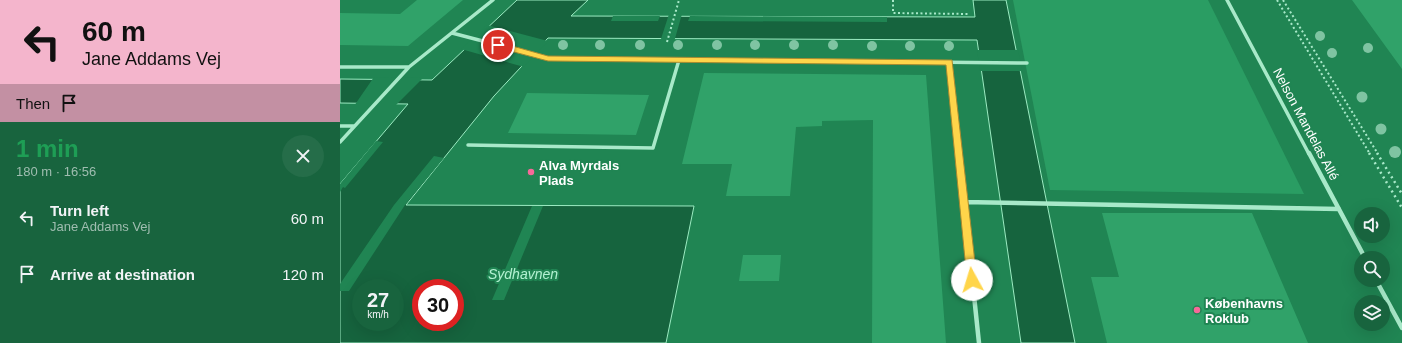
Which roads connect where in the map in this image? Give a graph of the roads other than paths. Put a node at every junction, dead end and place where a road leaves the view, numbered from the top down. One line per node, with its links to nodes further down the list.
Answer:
1 (493, 0): 3 (street)
2 (1227, 0): 14 (street, Nelson Mandelas Allé)
3 (452, 33): 4 (street); 8 (street)
4 (679, 60): 5 (street); 12 (street)
5 (950, 62): 6 (street); 13 (street)
6 (1026, 63)
7 (340, 67): 8 (street)
8 (410, 67): 10 (street)
9 (340, 126): 10 (street)
10 (354, 126): 11 (street)
11 (340, 142)
12 (468, 145)
13 (964, 202): 14 (street); 18 (street)
14 (1339, 209): 15 (street, Nelson Mandelas Allé)
15 (1361, 251)
16 (1380, 287): 17 (street)
17 (1402, 328)
18 (978, 343)

